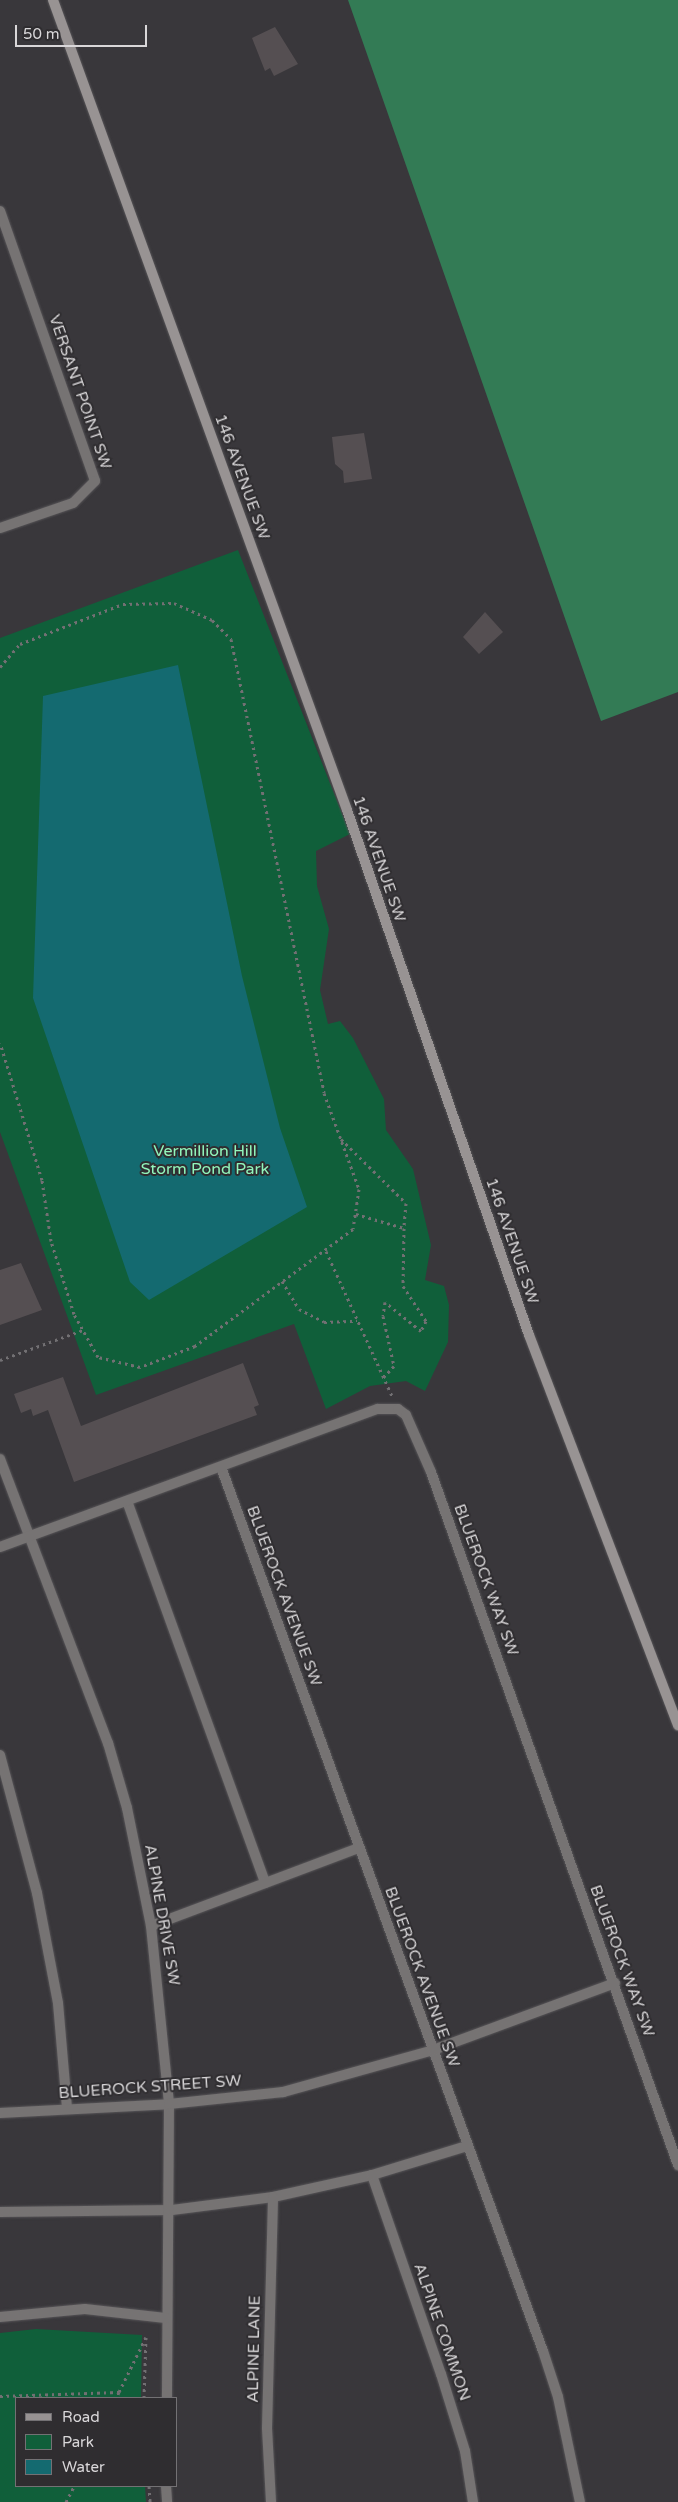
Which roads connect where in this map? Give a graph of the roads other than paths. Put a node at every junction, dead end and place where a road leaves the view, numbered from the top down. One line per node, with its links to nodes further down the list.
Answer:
1 (53, 0): 9 (street, 146 AVENUE SW)
2 (0, 211): 3 (street, VERSANT POINT SW)
3 (0, 528)
4 (0, 1459): 7 (street, ALPINE DRIVE SW)
5 (221, 1467): 6 (street); 11 (street, BLUEROCK AVENUE SW); 14 (street, BLUEROCK WAY SW)
6 (127, 1501): 7 (street); 12 (street)
7 (28, 1537): 8 (street); 13 (street, ALPINE DRIVE SW)
8 (0, 1547)
9 (678, 1726)
10 (0, 1755): 17 (street)
11 (359, 1848): 12 (street); 15 (street, BLUEROCK AVENUE SW)
12 (265, 1883): 13 (street)
13 (151, 1926): 16 (street, ALPINE DRIVE SW)
14 (615, 1983): 15 (street, BLUEROCK STREET SW); 20 (street, BLUEROCK WAY SW)
15 (432, 2050): 16 (street, BLUEROCK STREET SW); 19 (street, BLUEROCK AVENUE SW)
16 (170, 2104): 17 (street, BLUEROCK STREET SW); 23 (street, ALPINE DRIVE SW)
17 (67, 2108): 18 (street, BLUEROCK STREET SW)
18 (0, 2113)
19 (467, 2146): 21 (street); 32 (street, BLUEROCK AVENUE SW)
20 (678, 2165)
21 (372, 2175): 22 (street); 31 (street, ALPINE COMMON)
22 (273, 2197): 23 (street); 30 (street, ALPINE LANE)
23 (172, 2210): 24 (street); 26 (street, ALPINE DRIVE SW)
24 (0, 2212)
25 (0, 2317): 26 (street)
26 (165, 2318): 27 (street, ALPINE DRIVE SW)
27 (167, 2397)
28 (166, 2487): 29 (street)
29 (167, 2502)
30 (271, 2502)
31 (473, 2502)
32 (580, 2502)

